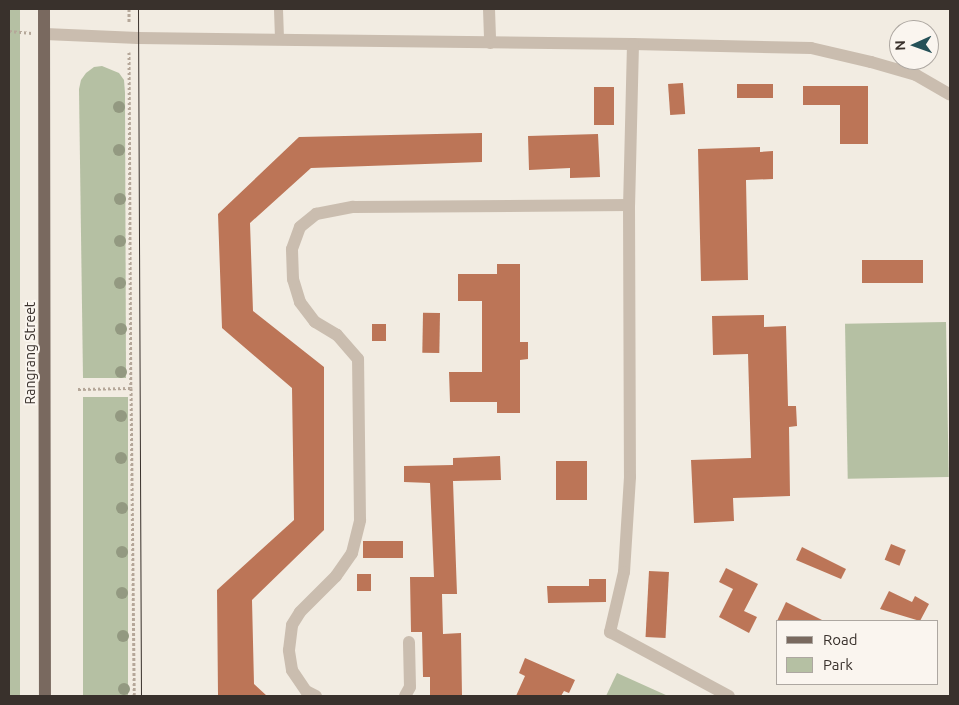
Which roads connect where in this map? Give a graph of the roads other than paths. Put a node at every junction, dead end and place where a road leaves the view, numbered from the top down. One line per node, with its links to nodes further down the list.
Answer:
1 (44, 9): 4 (main road, Rangrang Street)
2 (278, 9): 5 (lane)
3 (489, 9): 6 (street)
4 (45, 34): 5 (street); 11 (main road, Rangrang Street)
5 (279, 40): 6 (street)
6 (490, 43): 7 (street)
7 (633, 44): 8 (street); 9 (street)
8 (950, 95)
9 (628, 205): 12 (street); 14 (street)
10 (409, 642): 13 (street)
11 (45, 696)
12 (316, 696)
13 (405, 696)
14 (729, 696)

